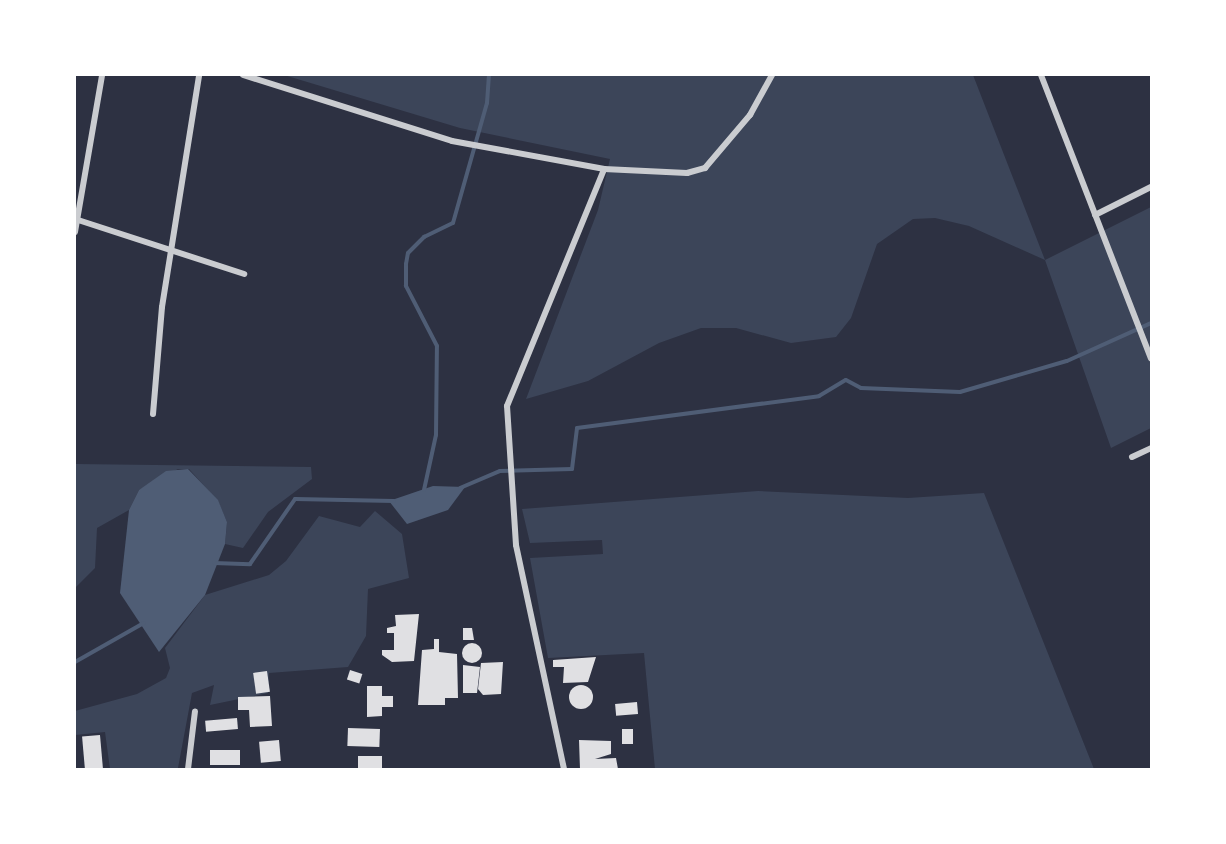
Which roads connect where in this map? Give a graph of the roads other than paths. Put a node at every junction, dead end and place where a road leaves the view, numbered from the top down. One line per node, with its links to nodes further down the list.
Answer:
1 (102, 75): 9 (street)
2 (199, 75): 11 (street)
3 (243, 75): 6 (street)
4 (772, 75): 6 (street)
5 (1041, 75): 8 (street)
6 (604, 169): 19 (street)
7 (1151, 187): 8 (street)
8 (1095, 214): 13 (street)
9 (76, 220): 10 (street); 11 (street)
10 (75, 232)
11 (170, 251): 12 (street); 14 (street)
12 (244, 274)
13 (1151, 358)
14 (153, 414)
15 (1151, 448): 16 (street)
16 (1132, 457)
17 (195, 711): 18 (street)
18 (188, 769)
19 (564, 769)

